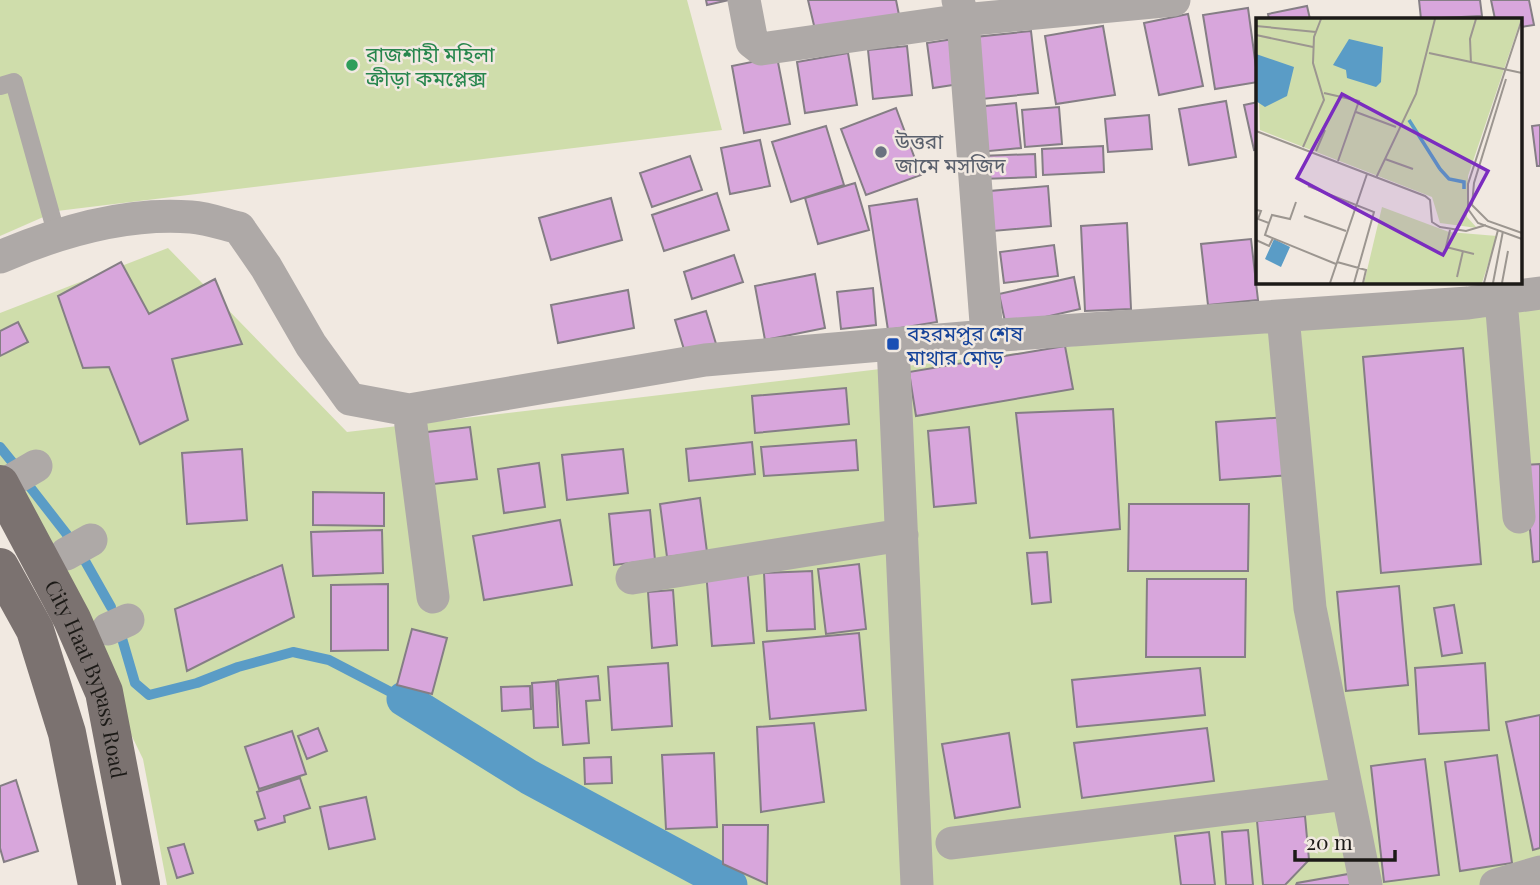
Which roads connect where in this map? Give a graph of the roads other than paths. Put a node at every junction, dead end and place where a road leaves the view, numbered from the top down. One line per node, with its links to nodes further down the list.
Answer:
1 (744, 0): 3 (street)
2 (1174, 0): 3 (street)
3 (960, 10): 10 (street)
4 (0, 86): 5 (lane)
5 (57, 236): 6 (street); 12 (street)
6 (0, 257)
7 (1540, 293): 8 (street)
8 (1501, 299): 9 (street); 14 (street)
9 (1283, 316): 10 (street); 19 (street)
10 (987, 336): 11 (street)
11 (893, 344): 12 (street); 15 (street)
12 (409, 410): 18 (street)
13 (16, 477): 23 (main road, City Haat Bypass Road)
14 (1519, 517)
15 (902, 535): 17 (street); 24 (street)
16 (0, 567): 22 (main road, City Haat Bypass Road)
17 (632, 579)
18 (433, 597)
19 (1347, 794): 20 (street); 25 (street)
20 (952, 843)
21 (1540, 872): 26 (street)
22 (97, 885)
23 (141, 885)
24 (917, 885)
25 (1366, 885)
26 (1496, 885)

